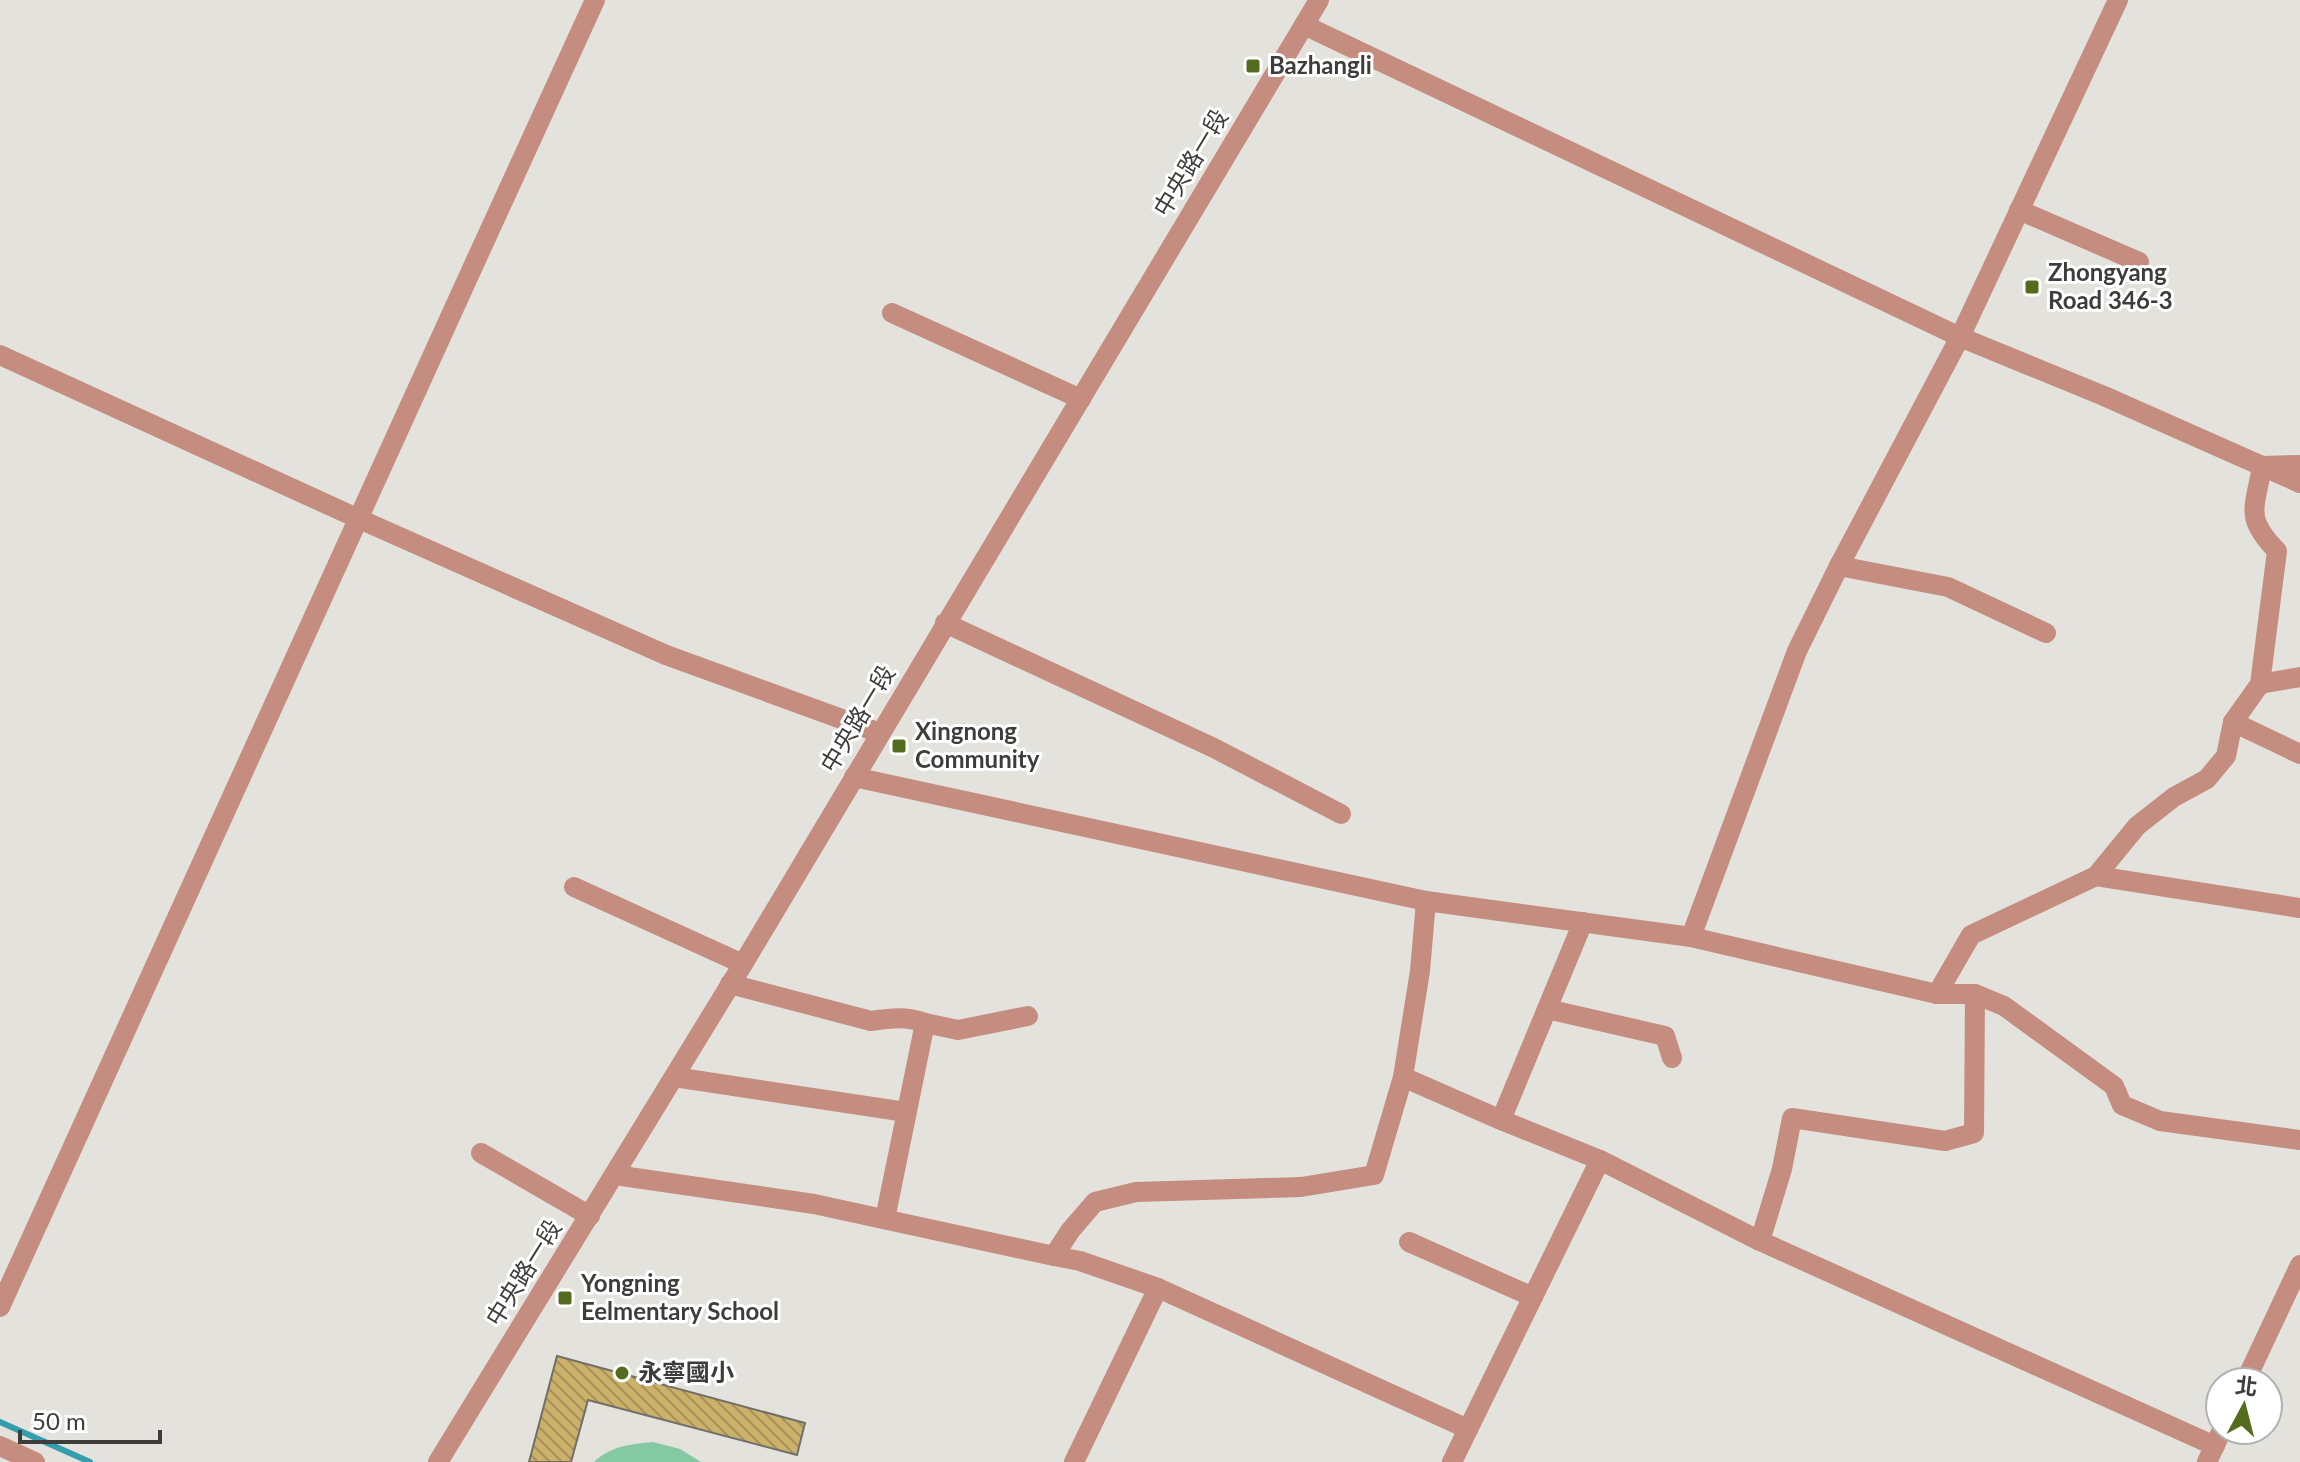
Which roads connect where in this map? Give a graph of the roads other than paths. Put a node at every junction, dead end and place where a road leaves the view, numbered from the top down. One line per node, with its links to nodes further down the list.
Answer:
1 (595, 0): 14 (street)
2 (1319, 0): 4 (street, 中央路一段)
3 (2118, 0): 5 (street)
4 (1304, 25): 8 (street); 10 (street, 中央路一段)
5 (2019, 210): 6 (street); 8 (street)
6 (2139, 262)
7 (892, 313): 10 (street)
8 (1960, 337): 12 (street); 15 (street)
9 (0, 355): 14 (street)
10 (1081, 399): 16 (street, 中央路一段)
11 (2300, 465): 12 (street)
12 (2262, 466): 13 (street); 19 (street)
13 (2300, 483)
14 (357, 518): 21 (street); 55 (street)
15 (1839, 566): 17 (street); 30 (street)
16 (945, 623): 21 (street, 中央路一段); 24 (street)
17 (2046, 633)
18 (2300, 677): 19 (street)
19 (2260, 684): 20 (street)
20 (2233, 722): 22 (street); 25 (street)
21 (880, 733): 23 (street, 中央路一段)
22 (2300, 754)
23 (854, 777): 27 (street); 31 (street, 中央路一段)
24 (1341, 814)
25 (2096, 876): 28 (street); 33 (street)
26 (574, 887): 31 (street)
27 (1426, 901): 29 (street); 40 (street)
28 (2300, 908)
29 (1583, 922): 30 (street); 35 (street)
30 (1691, 937): 33 (street)
31 (743, 964): 32 (street, 中央路一段)
32 (730, 984): 37 (street); 39 (street, 中央路一段)
33 (1937, 994): 34 (street)
34 (1975, 994): 43 (street); 49 (street)
35 (1547, 1009): 38 (street); 42 (street)
36 (1028, 1016): 37 (street)
37 (925, 1023): 41 (street)
38 (1672, 1058)
39 (674, 1077): 41 (street); 46 (street, 中央路一段)
40 (1403, 1077): 42 (street); 51 (street)
41 (906, 1112): 48 (street)
42 (1501, 1120): 45 (street)
43 (2300, 1140)
44 (481, 1153): 47 (street)
45 (1600, 1160): 49 (street); 54 (street)
46 (615, 1175): 47 (street, 中央路一段); 48 (street)
47 (590, 1216): 61 (street, 中央路一段)
48 (885, 1219): 51 (street)
49 (1760, 1241): 58 (street)
50 (1409, 1242): 54 (street)
51 (1054, 1256): 53 (street)
52 (2300, 1265): 56 (street)
53 (1158, 1288): 57 (street); 62 (street)
54 (1533, 1297): 57 (street)
55 (0, 1307)
56 (2253, 1366)
57 (1468, 1429): 63 (street)
58 (2204, 1441)
59 (0, 1446): 60 (street)
60 (35, 1462)
61 (438, 1462)
62 (1074, 1462)
63 (1452, 1462)

